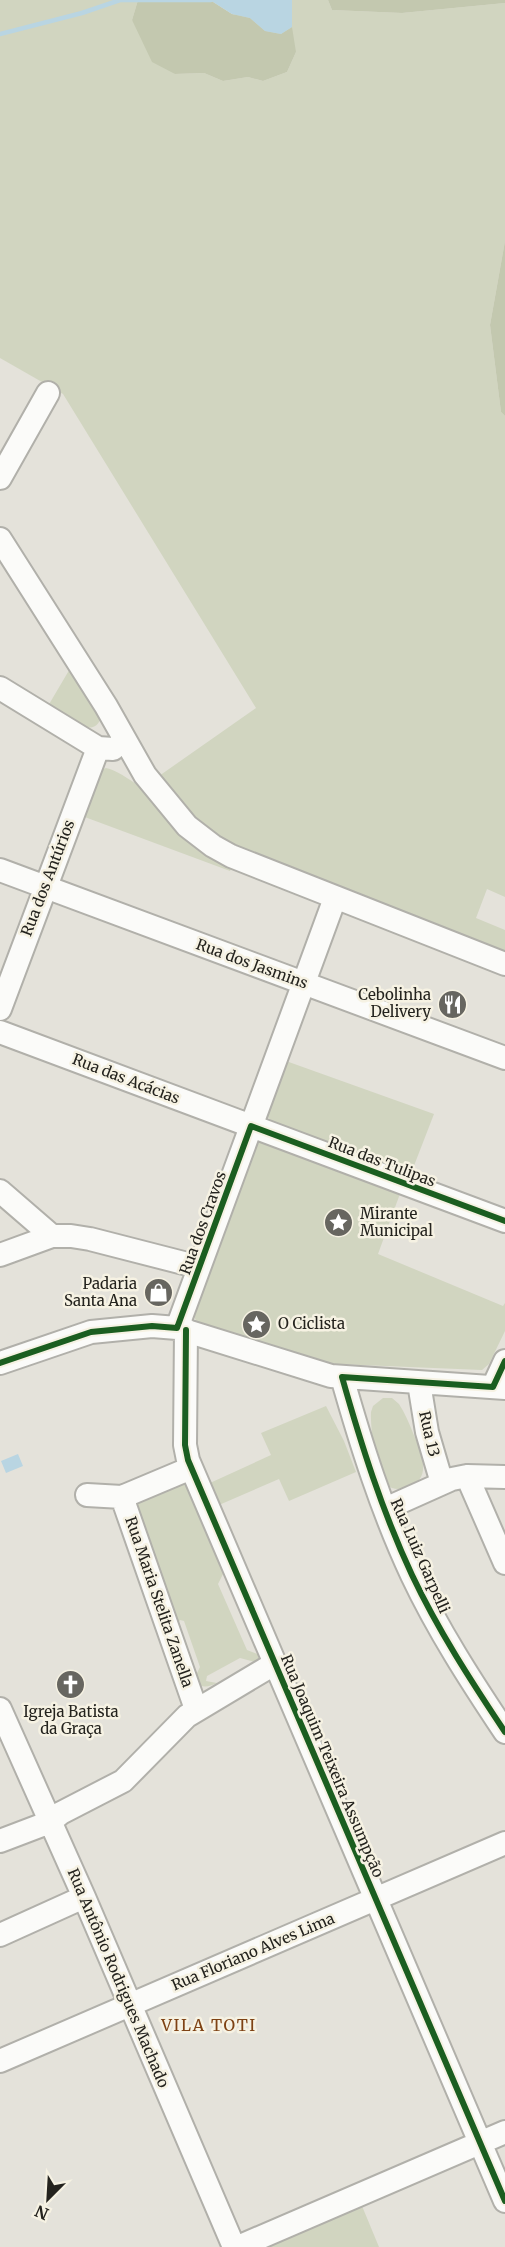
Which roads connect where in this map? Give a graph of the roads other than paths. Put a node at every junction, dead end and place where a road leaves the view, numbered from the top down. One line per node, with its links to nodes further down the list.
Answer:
1 (48, 393): 2 (street)
2 (0, 478)
3 (0, 539): 6 (street)
4 (0, 688): 5 (street)
5 (98, 748): 6 (street); 8 (street, Rua dos Antúrios)
6 (131, 750): 9 (street)
7 (0, 870): 8 (street, Rua dos Jasmins)
8 (45, 886): 11 (street, Rua dos Jasmins); 12 (street, Rua dos Antúrios)
9 (335, 898): 10 (street); 11 (street, Rua dos Cravos)
10 (505, 964)
11 (304, 984): 14 (street, Rua dos Jasmins); 15 (street, Rua dos Cravos)
12 (0, 1009)
13 (0, 1032): 15 (street, Rua das Acácias)
14 (505, 1058)
15 (251, 1126): 17 (street, Rua das Tulipas); 20 (street, Rua dos Cravos)
16 (0, 1191): 18 (street)
17 (505, 1221)
18 (52, 1236): 19 (street); 20 (street)
19 (0, 1255)
20 (199, 1267): 21 (street, Rua dos Cravos)
21 (182, 1329): 23 (street); 24 (street); 27 (street, Rua Joaquim Teixeira Assumpção)
22 (505, 1361): 26 (street)
23 (0, 1363)
24 (342, 1377): 25 (street); 33 (street, Rua Luiz Garpelli)
25 (419, 1383): 26 (street); 30 (street, Rua 13)
26 (499, 1387)
27 (191, 1468): 32 (street, Rua Maria Stelita Zanella); 35 (street, Rua Joaquim Teixeira Assumpção)
28 (467, 1476): 29 (street); 30 (street); 34 (street)
29 (505, 1477)
30 (442, 1483): 33 (street)
31 (87, 1495): 32 (street)
32 (122, 1497): 37 (street, Rua Maria Stelita Zanella)
33 (385, 1509): 38 (street, Rua Luiz Garpelli)
34 (505, 1563)
35 (274, 1664): 37 (street); 43 (street, Rua Joaquim Teixeira Assumpção)
36 (0, 1709): 39 (street, Rua Antônio Rodrigues Machado)
37 (196, 1709): 39 (street)
38 (505, 1732)
39 (50, 1822): 40 (street); 42 (street, Rua Antônio Rodrigues Machado)
40 (0, 1841)
41 (505, 1843): 43 (street, Rua Floriano Alves Lima)
42 (84, 1898): 44 (street); 45 (street, Rua Antônio Rodrigues Machado)
43 (376, 1899): 45 (street, Rua Floriano Alves Lima); 48 (street, Rua Joaquim Teixeira Assumpção)
44 (0, 1935)
45 (130, 2005): 46 (street, Rua Floriano Alves Lima); 50 (street, Rua Antônio Rodrigues Machado)
46 (0, 2061)
47 (505, 2132): 48 (street)
48 (481, 2142): 49 (street, Rua Joaquim Teixeira Assumpção); 50 (street)
49 (505, 2202)
50 (236, 2247)

